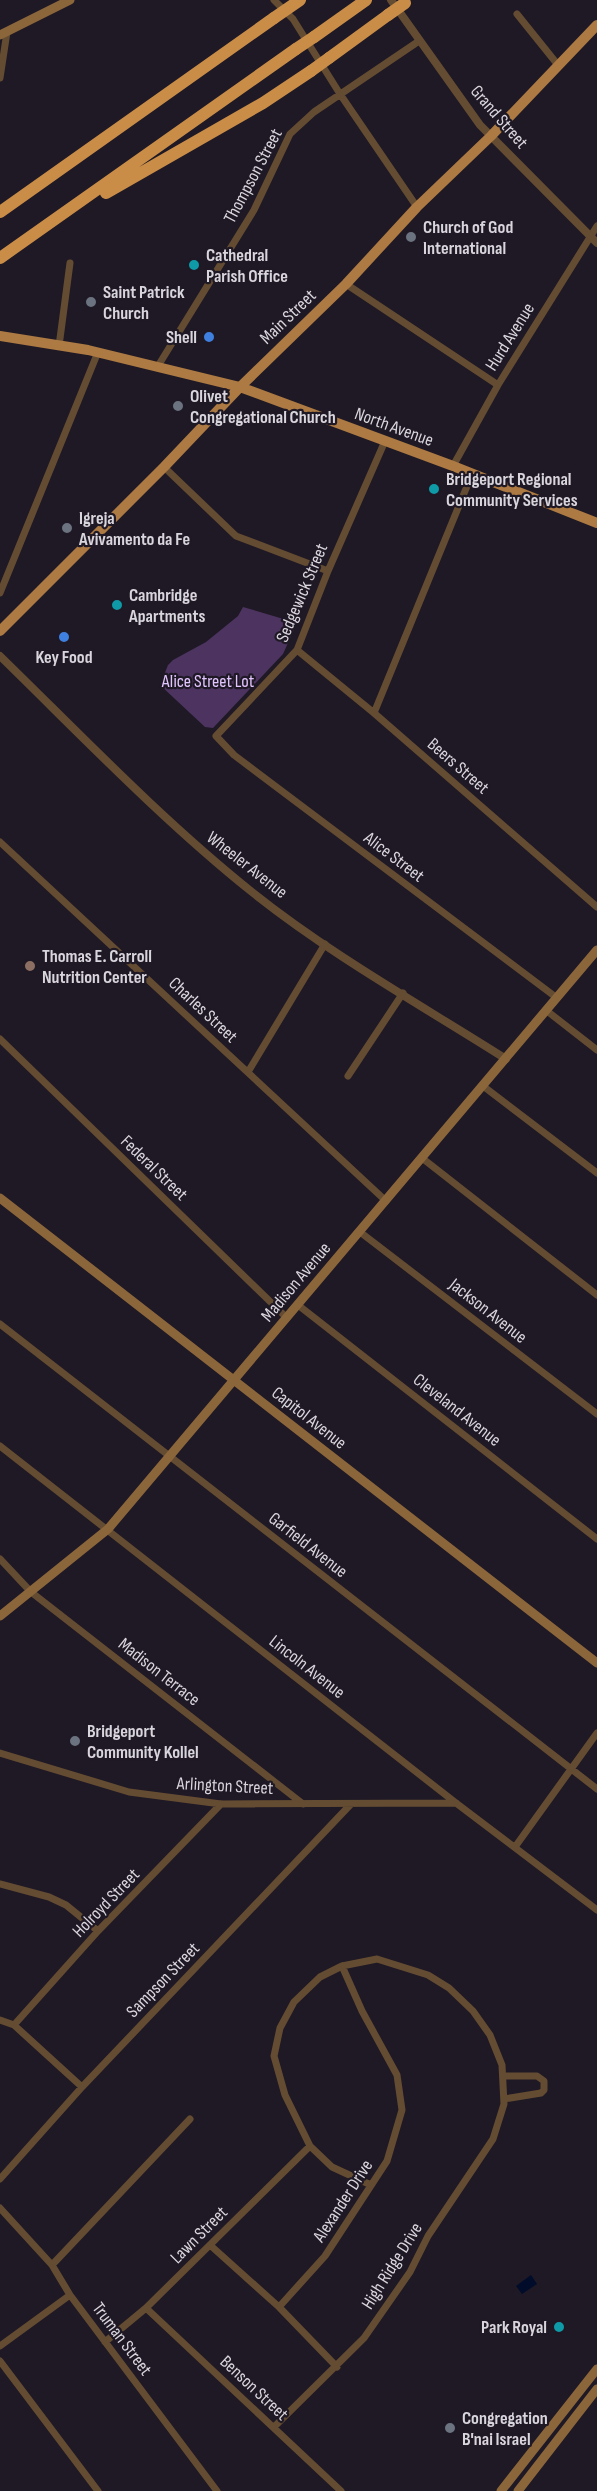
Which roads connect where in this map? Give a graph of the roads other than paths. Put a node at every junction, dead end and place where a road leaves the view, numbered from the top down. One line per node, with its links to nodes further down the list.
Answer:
1 (70, 0): 9 (main road)
2 (273, 0): 13 (street)
3 (300, 0): 16 (highway, bridge)
4 (366, 0): 17 (highway, bridge)
5 (391, 0): 10 (street, Grand Street)
6 (408, 1): 17 (highway, bridge)
7 (517, 14): 11 (street)
8 (597, 24): 11 (main road, Main Street)
9 (4, 34): 12 (street)
10 (419, 41): 13 (street, Thompson Street); 14 (street, Grand Street)
11 (558, 64): 14 (main road, Main Street)
12 (0, 78)
13 (340, 94): 15 (street); 26 (street, Thompson Street)
14 (491, 136): 15 (main road, Main Street); 19 (street, Grand Street)
15 (417, 207): 22 (main road, Main Street)
16 (0, 212)
17 (52, 222): 20 (highway)
18 (597, 226): 19 (street, Hurd Avenue)
19 (593, 240): 27 (street, Hurd Avenue)
20 (0, 258)
21 (70, 263): 24 (street)
22 (346, 284): 27 (street); 28 (main road, Main Street)
23 (0, 336): 24 (main road, North Avenue)
24 (58, 346): 25 (main road, North Avenue)
25 (98, 352): 26 (main road, North Avenue); 35 (street)
26 (158, 366): 28 (main road, North Avenue)
27 (498, 385): 30 (street, Hurd Avenue)
28 (240, 387): 29 (main road, North Avenue); 31 (main road, Main Street)
29 (385, 441): 30 (main road, North Avenue); 34 (street, Sedgewick Street)
30 (453, 466): 32 (main road, North Avenue)
31 (164, 467): 34 (street); 36 (main road, Main Street)
32 (472, 474): 33 (main road, North Avenue); 39 (street)
33 (597, 523)
34 (328, 571): 37 (street, Sedgewick Street)
35 (0, 593)
36 (0, 631)
37 (297, 650): 39 (street, Beers Street); 40 (street, Sedgewick Street)
38 (0, 656): 43 (street, Wheeler Avenue)
39 (374, 713): 42 (street, Beers Street)
40 (216, 736): 46 (street, Alice Street)
41 (0, 842): 51 (street, Charles Street)
42 (597, 907)
43 (325, 944): 45 (street, Wheeler Avenue); 51 (street)
44 (597, 950): 46 (main road, Madison Avenue)
45 (403, 993): 50 (street, Wheeler Avenue); 52 (street)
46 (558, 998): 47 (main road, Madison Avenue)
47 (547, 1011): 49 (street); 50 (main road, Madison Avenue)
48 (0, 1039): 61 (street, Federal Street)
49 (597, 1050)
50 (507, 1059): 53 (main road, Madison Avenue)
51 (248, 1072): 57 (street, Charles Street)
52 (348, 1076)
53 (483, 1086): 54 (main road, Madison Avenue); 55 (street)
54 (422, 1158): 57 (main road, Madison Avenue); 59 (street)
55 (597, 1173)
56 (0, 1198): 63 (main road, Capitol Avenue)
57 (386, 1201): 58 (main road, Madison Avenue)
58 (360, 1232): 60 (main road, Madison Avenue); 64 (street, Jackson Avenue)
59 (596, 1293)
60 (298, 1305): 61 (main road, Madison Avenue); 68 (street, Cleveland Avenue)
61 (287, 1318): 63 (main road, Madison Avenue)
62 (0, 1324): 66 (street, Garfield Avenue)
63 (234, 1381): 66 (main road, Madison Avenue); 72 (main road, Capitol Avenue)
64 (597, 1414)
65 (0, 1446): 67 (street, Lincoln Avenue)
66 (170, 1456): 67 (main road, Madison Avenue); 75 (street, Garfield Avenue)
67 (108, 1529): 70 (main road, Madison Avenue); 77 (street, Lincoln Avenue)
68 (597, 1539)
69 (0, 1559): 70 (street, Madison Terrace)
70 (31, 1592): 71 (main road, Madison Avenue); 79 (street, Madison Terrace)
71 (0, 1616)
72 (597, 1664)
73 (597, 1733): 75 (street)
74 (0, 1753): 78 (street, Arlington Street)
75 (571, 1769): 76 (street, Garfield Avenue); 81 (street)
76 (597, 1789)
77 (456, 1803): 80 (street, Arlington Street); 81 (street, Lincoln Avenue)
78 (221, 1804): 79 (street, Arlington Street); 84 (street, Holroyd Street)
79 (303, 1804): 80 (street, Arlington Street)
80 (351, 1804): 89 (street, Sampson Street)
81 (515, 1846): 83 (street, Lincoln Avenue)
82 (0, 1884): 84 (street)
83 (597, 1910)
84 (98, 1932): 87 (street, Holroyd Street)
85 (342, 1966): 88 (street, High Ridge Drive); 92 (street, High Ridge Drive); 94 (street, Alexander Drive)
86 (0, 2020): 87 (street)
87 (14, 2025): 89 (street)
88 (504, 2076): 90 (street, High Ridge Drive); 90 (street)
89 (82, 2087): 93 (street, Sampson Street)
90 (504, 2099): 104 (street, High Ridge Drive)
91 (190, 2119): 97 (street)
92 (310, 2146): 94 (street, High Ridge Drive); 96 (street, Lawn Street)
93 (0, 2178)
94 (371, 2185): 99 (street, Alexander Drive)
95 (0, 2208): 97 (street, Truman Street)
96 (210, 2245): 99 (street); 100 (street, Lawn Street)
97 (51, 2265): 98 (street, Truman Street)
98 (70, 2295): 101 (street, Truman Street); 102 (street)
99 (279, 2307): 104 (street)
100 (146, 2308): 101 (street, Lawn Street); 110 (street, Benson Street)
101 (105, 2342): 114 (street, Truman Street)
102 (0, 2346)
103 (0, 2361): 113 (street)
104 (336, 2367): 110 (street, High Ridge Drive)
105 (597, 2369): 106 (main road)
106 (588, 2381): 107 (main road); 108 (main road)
107 (597, 2389): 109 (main road)
108 (566, 2408): 109 (main road); 111 (main road)
109 (576, 2416): 112 (main road)
110 (274, 2427): 115 (street, Benson Street)
111 (510, 2480): 112 (street); 116 (main road)
112 (520, 2490)
113 (98, 2491)
114 (218, 2491)
115 (341, 2491)
116 (501, 2491)

